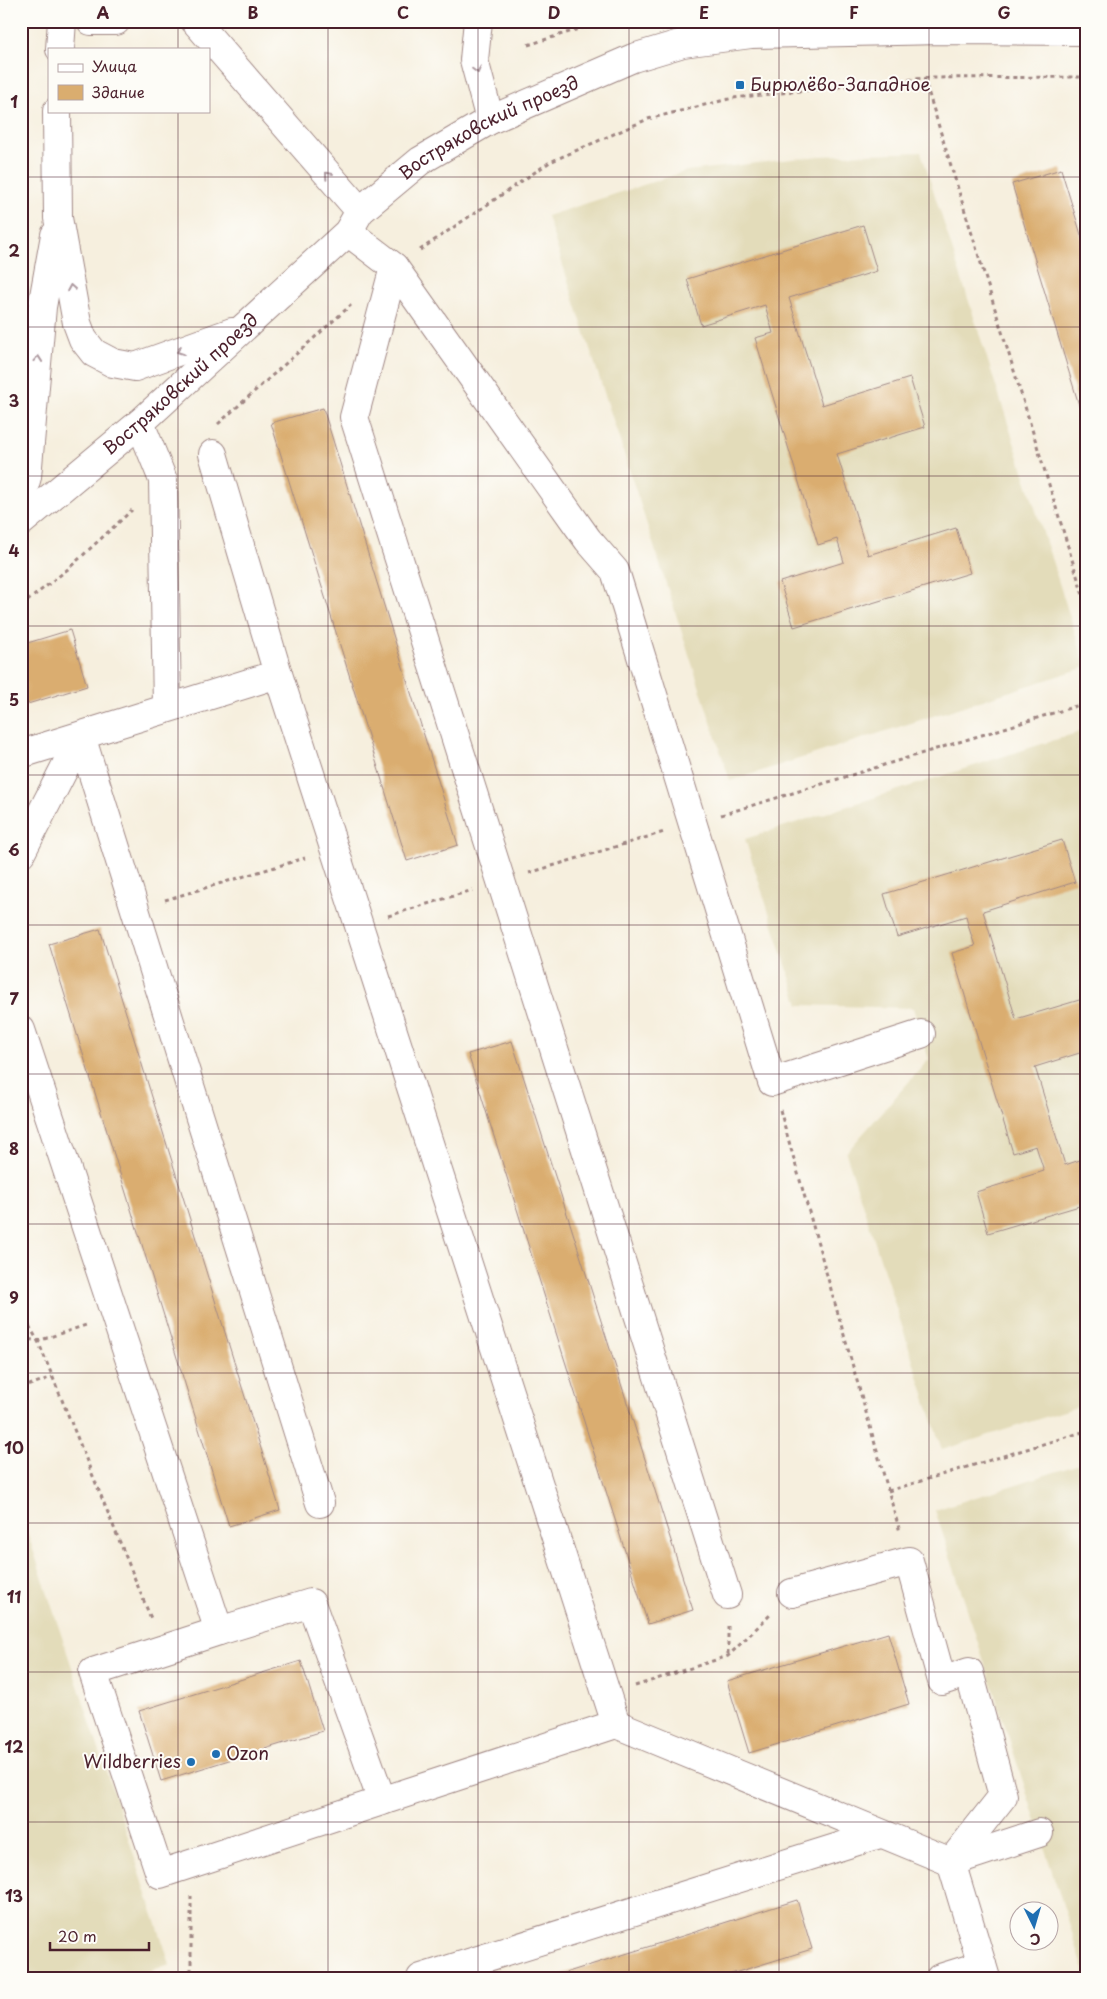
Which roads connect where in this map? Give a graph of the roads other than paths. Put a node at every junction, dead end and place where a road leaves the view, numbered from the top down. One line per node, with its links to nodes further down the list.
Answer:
1 (62, 21): 8 (street)
2 (91, 21): 3 (street)
3 (116, 21)
4 (196, 21): 12 (street, one-way to 4)
5 (478, 21): 10 (street, one-way to 10)
6 (941, 25): 7 (street, Востряковский проезд); 10 (street, Востряковский проезд)
7 (1086, 31)
8 (60, 48)
9 (57, 112): 11 (street)
10 (490, 120): 12 (street, Востряковский проезд)
11 (58, 218): 14 (street, one-way to 11); 17 (street, one-way to 11)
12 (354, 222): 13 (street); 14 (street, Востряковский проезд)
13 (394, 267): 26 (street); 29 (street)
14 (243, 328): 15 (street, Востряковский проезд)
15 (140, 423): 18 (street, Востряковский проезд); 21 (street)
16 (213, 454): 20 (street)
17 (23, 482): 18 (street)
18 (51, 499): 19 (street, Востряковский проезд)
19 (21, 522)
20 (278, 674): 21 (street); 31 (street)
21 (167, 708): 22 (street)
22 (81, 736): 23 (street); 24 (street); 27 (street)
23 (21, 754)
24 (21, 853)
25 (21, 1030): 30 (street)
26 (921, 1034)
27 (320, 1503)
28 (792, 1593): 35 (street)
29 (727, 1595)
30 (219, 1631): 32 (street); 32 (street)
31 (616, 1724): 32 (street); 34 (street)
32 (382, 1801)
33 (1039, 1833): 35 (street)
34 (880, 1834): 35 (street); 37 (street)
35 (951, 1862): 36 (street)
36 (984, 1971): 38 (street)
37 (421, 1978)
38 (940, 1978)

